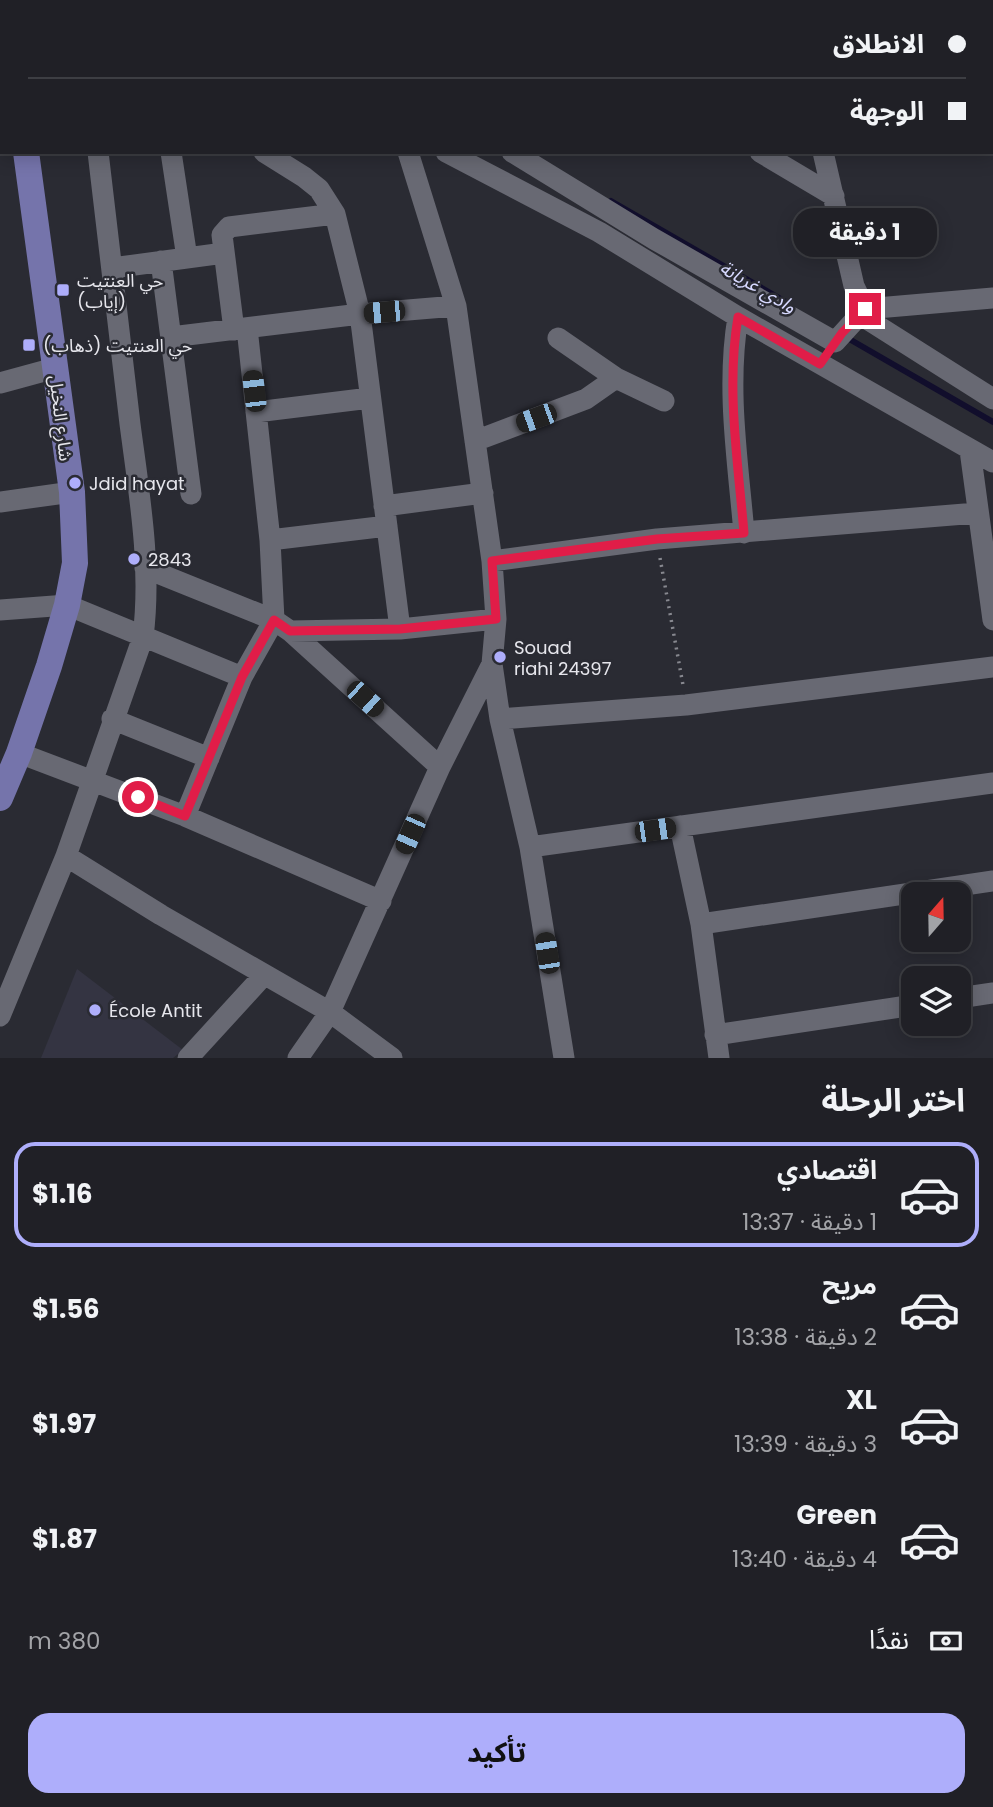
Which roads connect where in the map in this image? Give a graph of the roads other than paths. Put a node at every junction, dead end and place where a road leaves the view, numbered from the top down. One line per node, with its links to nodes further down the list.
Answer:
1 (26, 154): 26 (main road, شارع النخيل)
2 (98, 154): 15 (street)
3 (171, 154): 13 (street)
4 (267, 154): 11 (street)
5 (409, 154): 17 (street)
6 (456, 154): 20 (street)
7 (515, 154): 24 (street)
8 (763, 154): 10 (street)
9 (824, 154): 10 (street)
10 (834, 196): 18 (street)
11 (335, 214): 12 (street); 19 (street)
12 (224, 253): 13 (street); 21 (street)
13 (187, 257): 14 (street)
14 (161, 261): 15 (street); 22 (street)
15 (111, 268): 45 (street)
16 (993, 298): 18 (street)
17 (456, 306): 19 (street); 33 (street)
18 (862, 312): 24 (street); 29 (street)
19 (360, 314): 21 (street); 30 (street)
20 (738, 317): 25 (street); 42 (street)
21 (240, 329): 22 (street); 32 (street)
22 (171, 337): 38 (street)
23 (558, 338): 27 (street)
24 (835, 341): 25 (street)
25 (820, 364): 34 (street)
26 (55, 368): 28 (street); 36 (main road, شارع النخيل)
27 (616, 378): 31 (street); 33 (street)
28 (0, 383)
29 (989, 391)
30 (370, 398): 32 (street); 41 (street)
31 (664, 401)
32 (256, 412): 43 (street)
33 (475, 441): 37 (street)
34 (970, 450): 35 (street); 40 (street)
35 (993, 462)
36 (72, 492): 39 (street); 46 (main road, شارع النخيل)
37 (483, 493): 41 (street); 44 (street)
38 (191, 494)
39 (0, 502)
40 (977, 513): 42 (street); 49 (street)
41 (385, 516): 43 (street); 51 (street)
42 (744, 533): 44 (street)
43 (270, 540): 50 (street)
44 (492, 561): 48 (street)
45 (145, 568): 50 (street); 52 (street)
46 (66, 605): 47 (street); 52 (street); 59 (main road, شارع النخيل)
47 (0, 610)
48 (496, 619): 51 (street); 53 (street)
49 (993, 620)
50 (282, 625): 51 (street); 55 (street); 60 (street)
51 (400, 629)
52 (143, 637): 55 (street); 56 (street)
53 (492, 664): 57 (street); 60 (street)
54 (993, 667): 57 (street)
55 (242, 677): 58 (street)
56 (112, 719): 58 (street); 61 (street)
57 (500, 719): 66 (street)
58 (209, 758): 64 (street)
59 (10, 764): 61 (street); 63 (main road, شارع النخيل)
60 (440, 767): 69 (street)
61 (92, 779): 64 (street); 67 (street)
62 (993, 783): 65 (street)
63 (0, 798)
64 (185, 816): 69 (street)
65 (680, 827): 66 (street); 70 (street)
66 (530, 847): 81 (street)
67 (66, 856): 71 (street); 76 (street)
68 (993, 881): 70 (street)
69 (381, 901): 75 (street)
70 (701, 925): 77 (street)
71 (264, 975): 75 (street); 78 (street)
72 (993, 993): 73 (street)
73 (971, 996)
74 (901, 1007): 77 (street)
75 (330, 1012): 79 (street); 80 (street)
76 (0, 1016)
77 (715, 1035): 82 (street)
78 (188, 1058)
79 (299, 1058)
80 (392, 1058)
81 (564, 1058)
82 (719, 1058)

